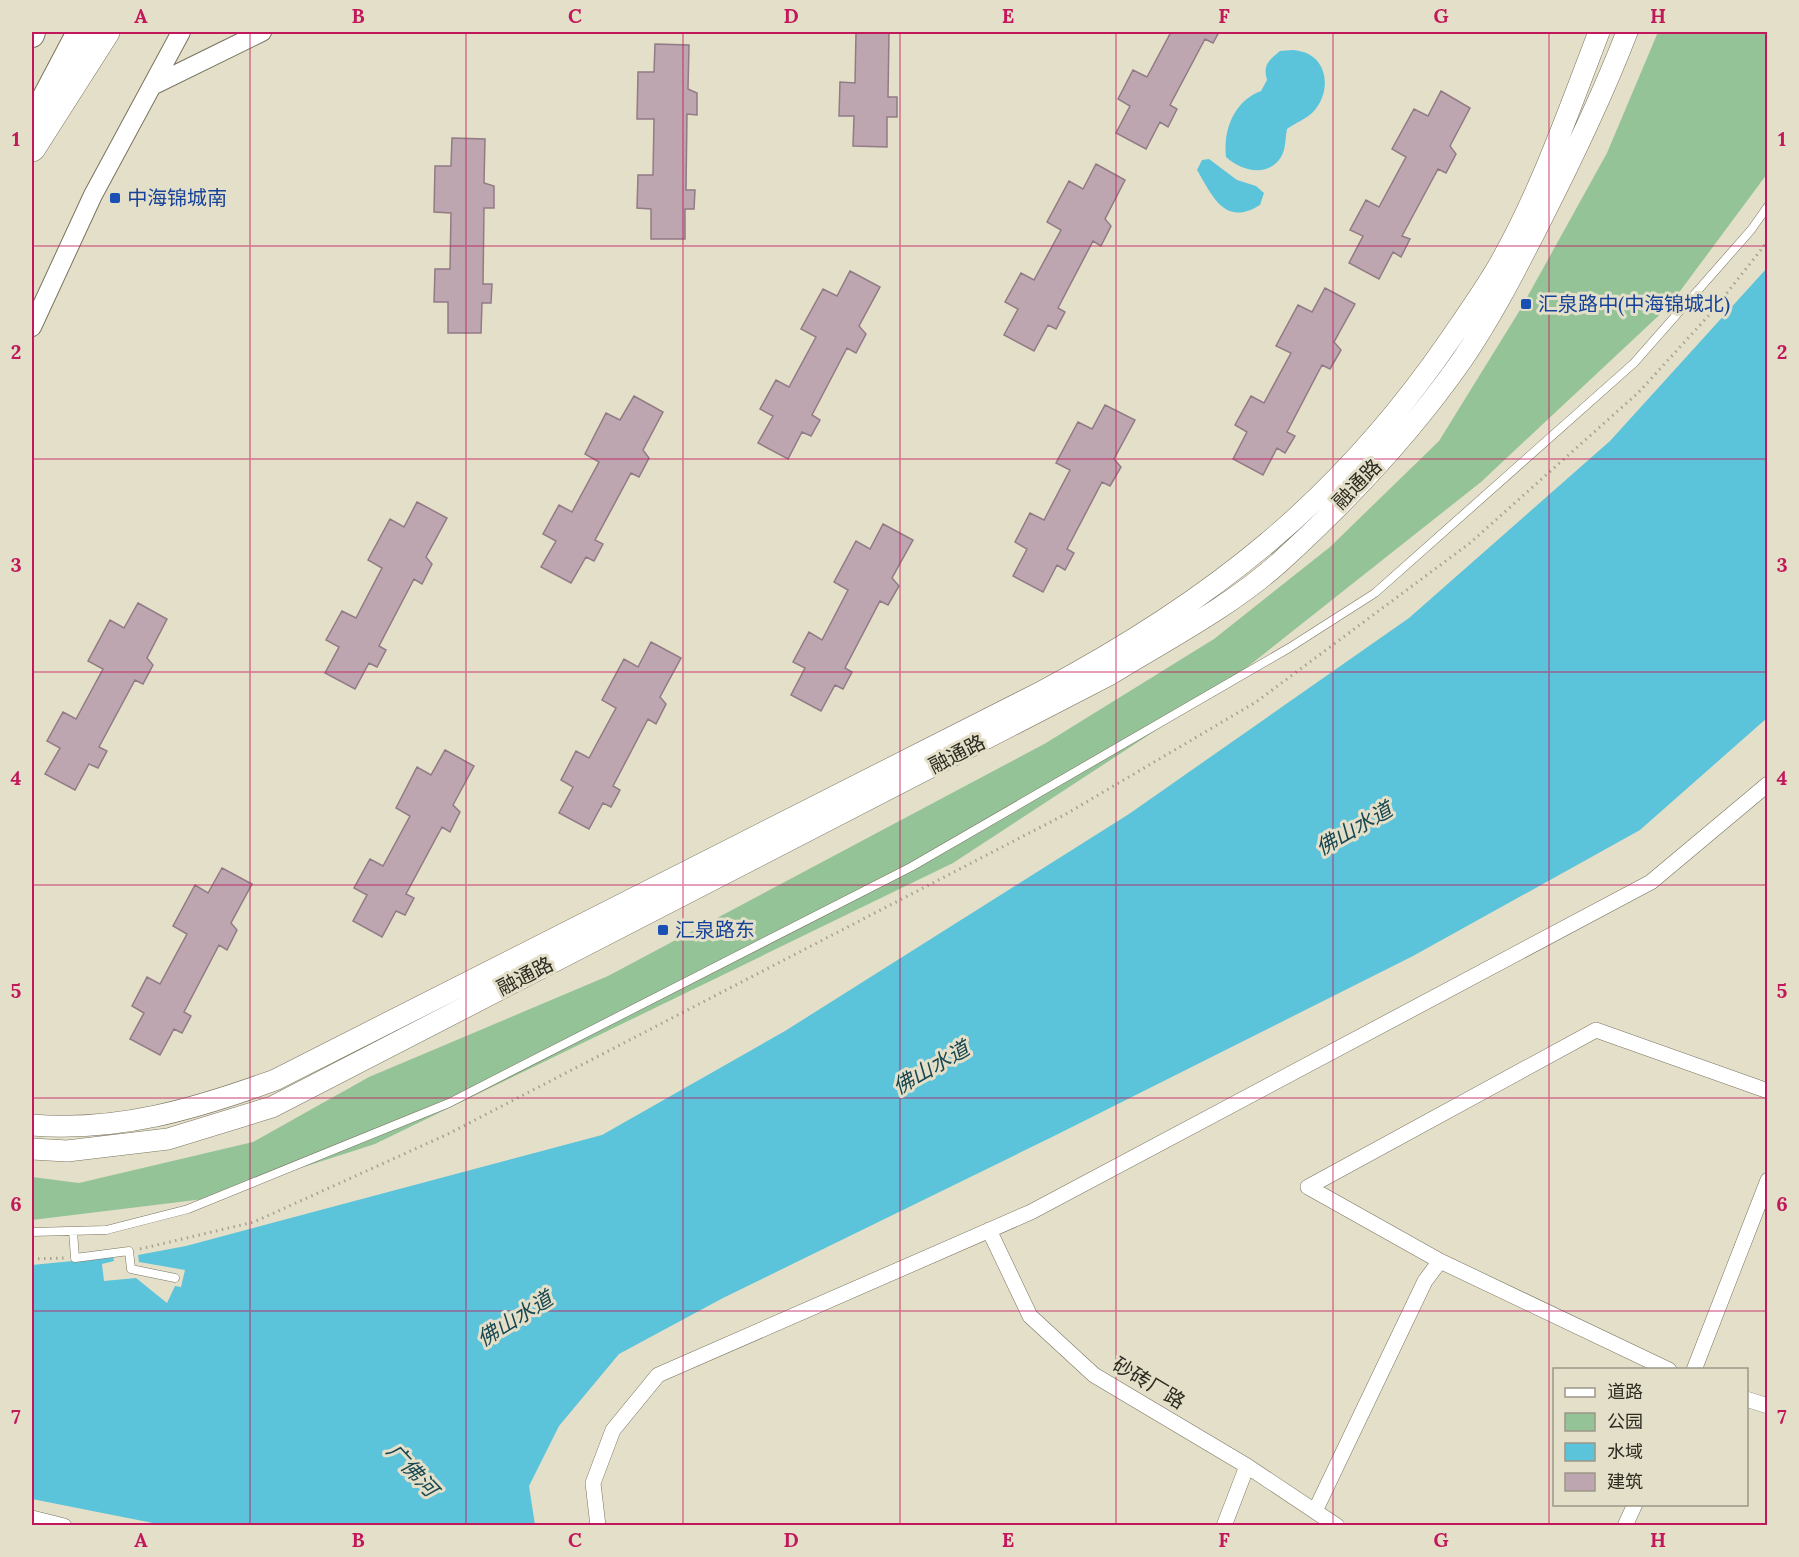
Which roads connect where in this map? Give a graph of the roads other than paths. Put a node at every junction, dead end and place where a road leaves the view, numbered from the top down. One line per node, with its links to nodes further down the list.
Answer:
1 (79, 32): 8 (highway)
2 (106, 32): 9 (highway)
3 (181, 32): 7 (street)
4 (262, 32): 7 (street)
5 (1599, 32): 14 (main road, 融通路)
6 (1627, 32): 15 (main road, 融通路)
7 (152, 86): 11 (street)
8 (32, 121)
9 (32, 148)
10 (1767, 206): 18 (lane)
11 (33, 323)
12 (1767, 784): 17 (street)
13 (1767, 1091): 20 (street)
14 (32, 1125)
15 (32, 1149)
16 (1767, 1180): 23 (street)
17 (989, 1230): 26 (street, 砂砖厂路); 31 (street)
18 (73, 1231): 19 (lane); 21 (lane)
19 (32, 1232)
20 (1440, 1261): 22 (street); 28 (street)
21 (176, 1278)
22 (1665, 1368)
23 (1695, 1368)
24 (1748, 1400): 25 (street)
25 (1767, 1406)
26 (1247, 1466): 28 (street, 砂砖厂路); 32 (street)
27 (1634, 1506): 34 (street)
28 (1315, 1511): 33 (street, 砂砖厂路)
29 (32, 1518): 30 (street)
30 (64, 1526)
31 (598, 1526)
32 (1224, 1526)
33 (1337, 1526)
34 (1625, 1526)

